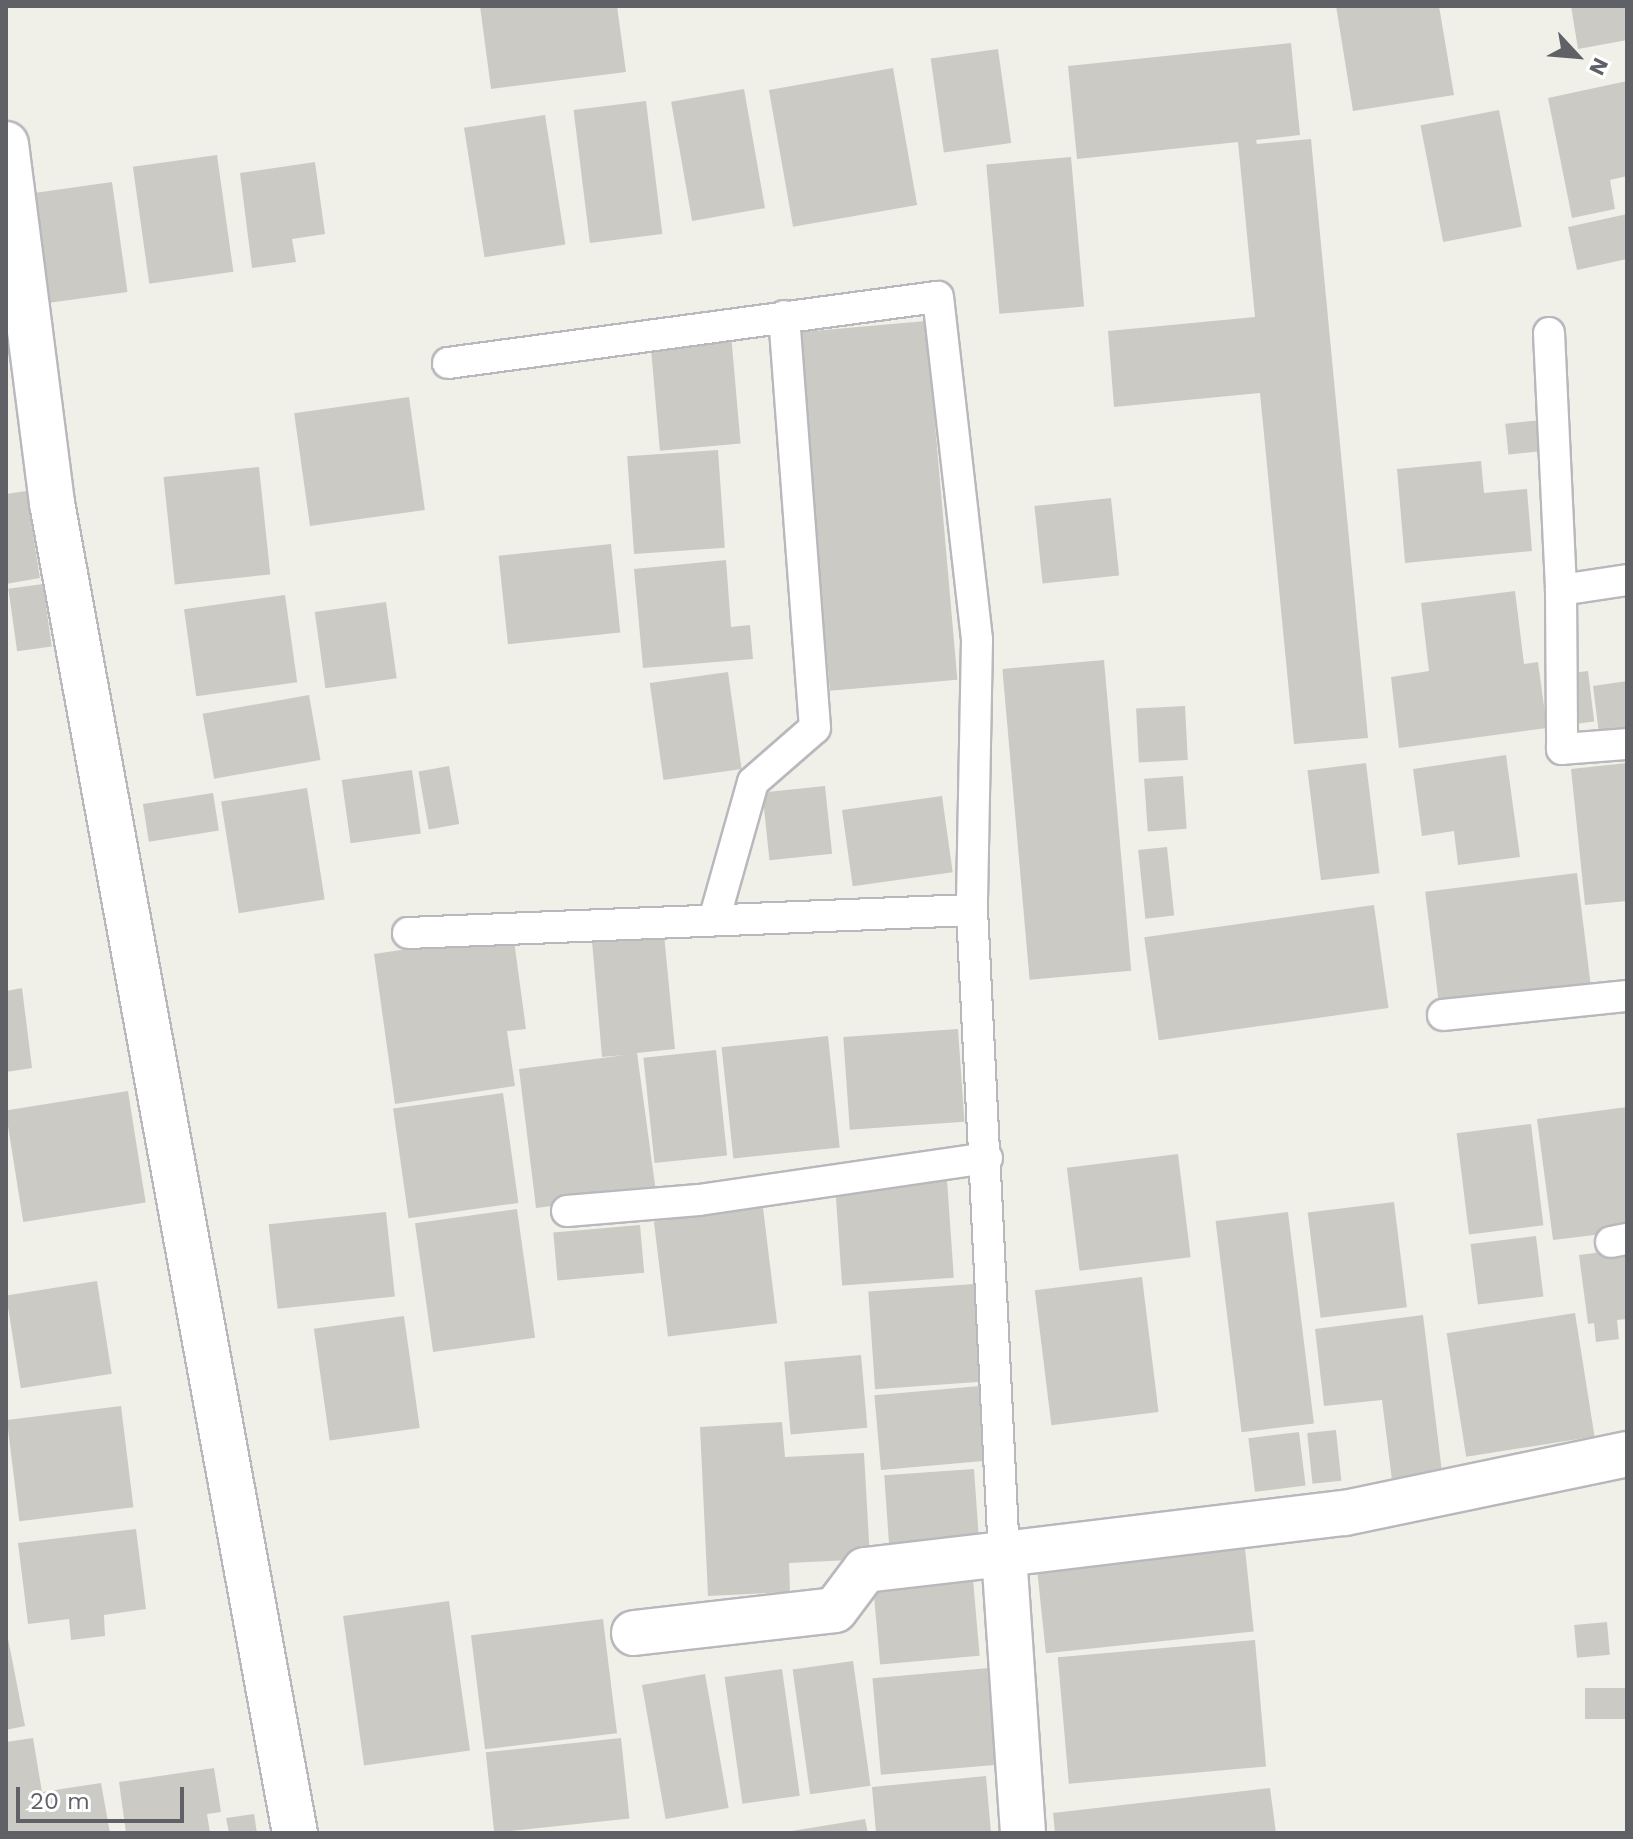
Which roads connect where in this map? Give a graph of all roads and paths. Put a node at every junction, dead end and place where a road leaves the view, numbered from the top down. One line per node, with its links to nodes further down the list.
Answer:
1 (6, 144): 18 (street)
2 (784, 316): 4 (lane); 8 (lane); 9 (lane)
3 (1549, 333): 6 (lane)
4 (448, 363)
5 (1627, 580): 6 (lane)
6 (1561, 590): 7 (lane)
7 (1627, 744)
8 (972, 910): 9 (lane); 13 (lane)
9 (714, 920): 10 (lane)
10 (408, 933)
11 (1627, 996): 12 (lane)
12 (1443, 1015)
13 (987, 1158): 14 (lane); 16 (lane)
14 (567, 1211)
15 (1627, 1454): 16 (street)
16 (1004, 1554): 17 (street); 19 (street)
17 (634, 1633)
18 (295, 1833)
19 (1023, 1833)

